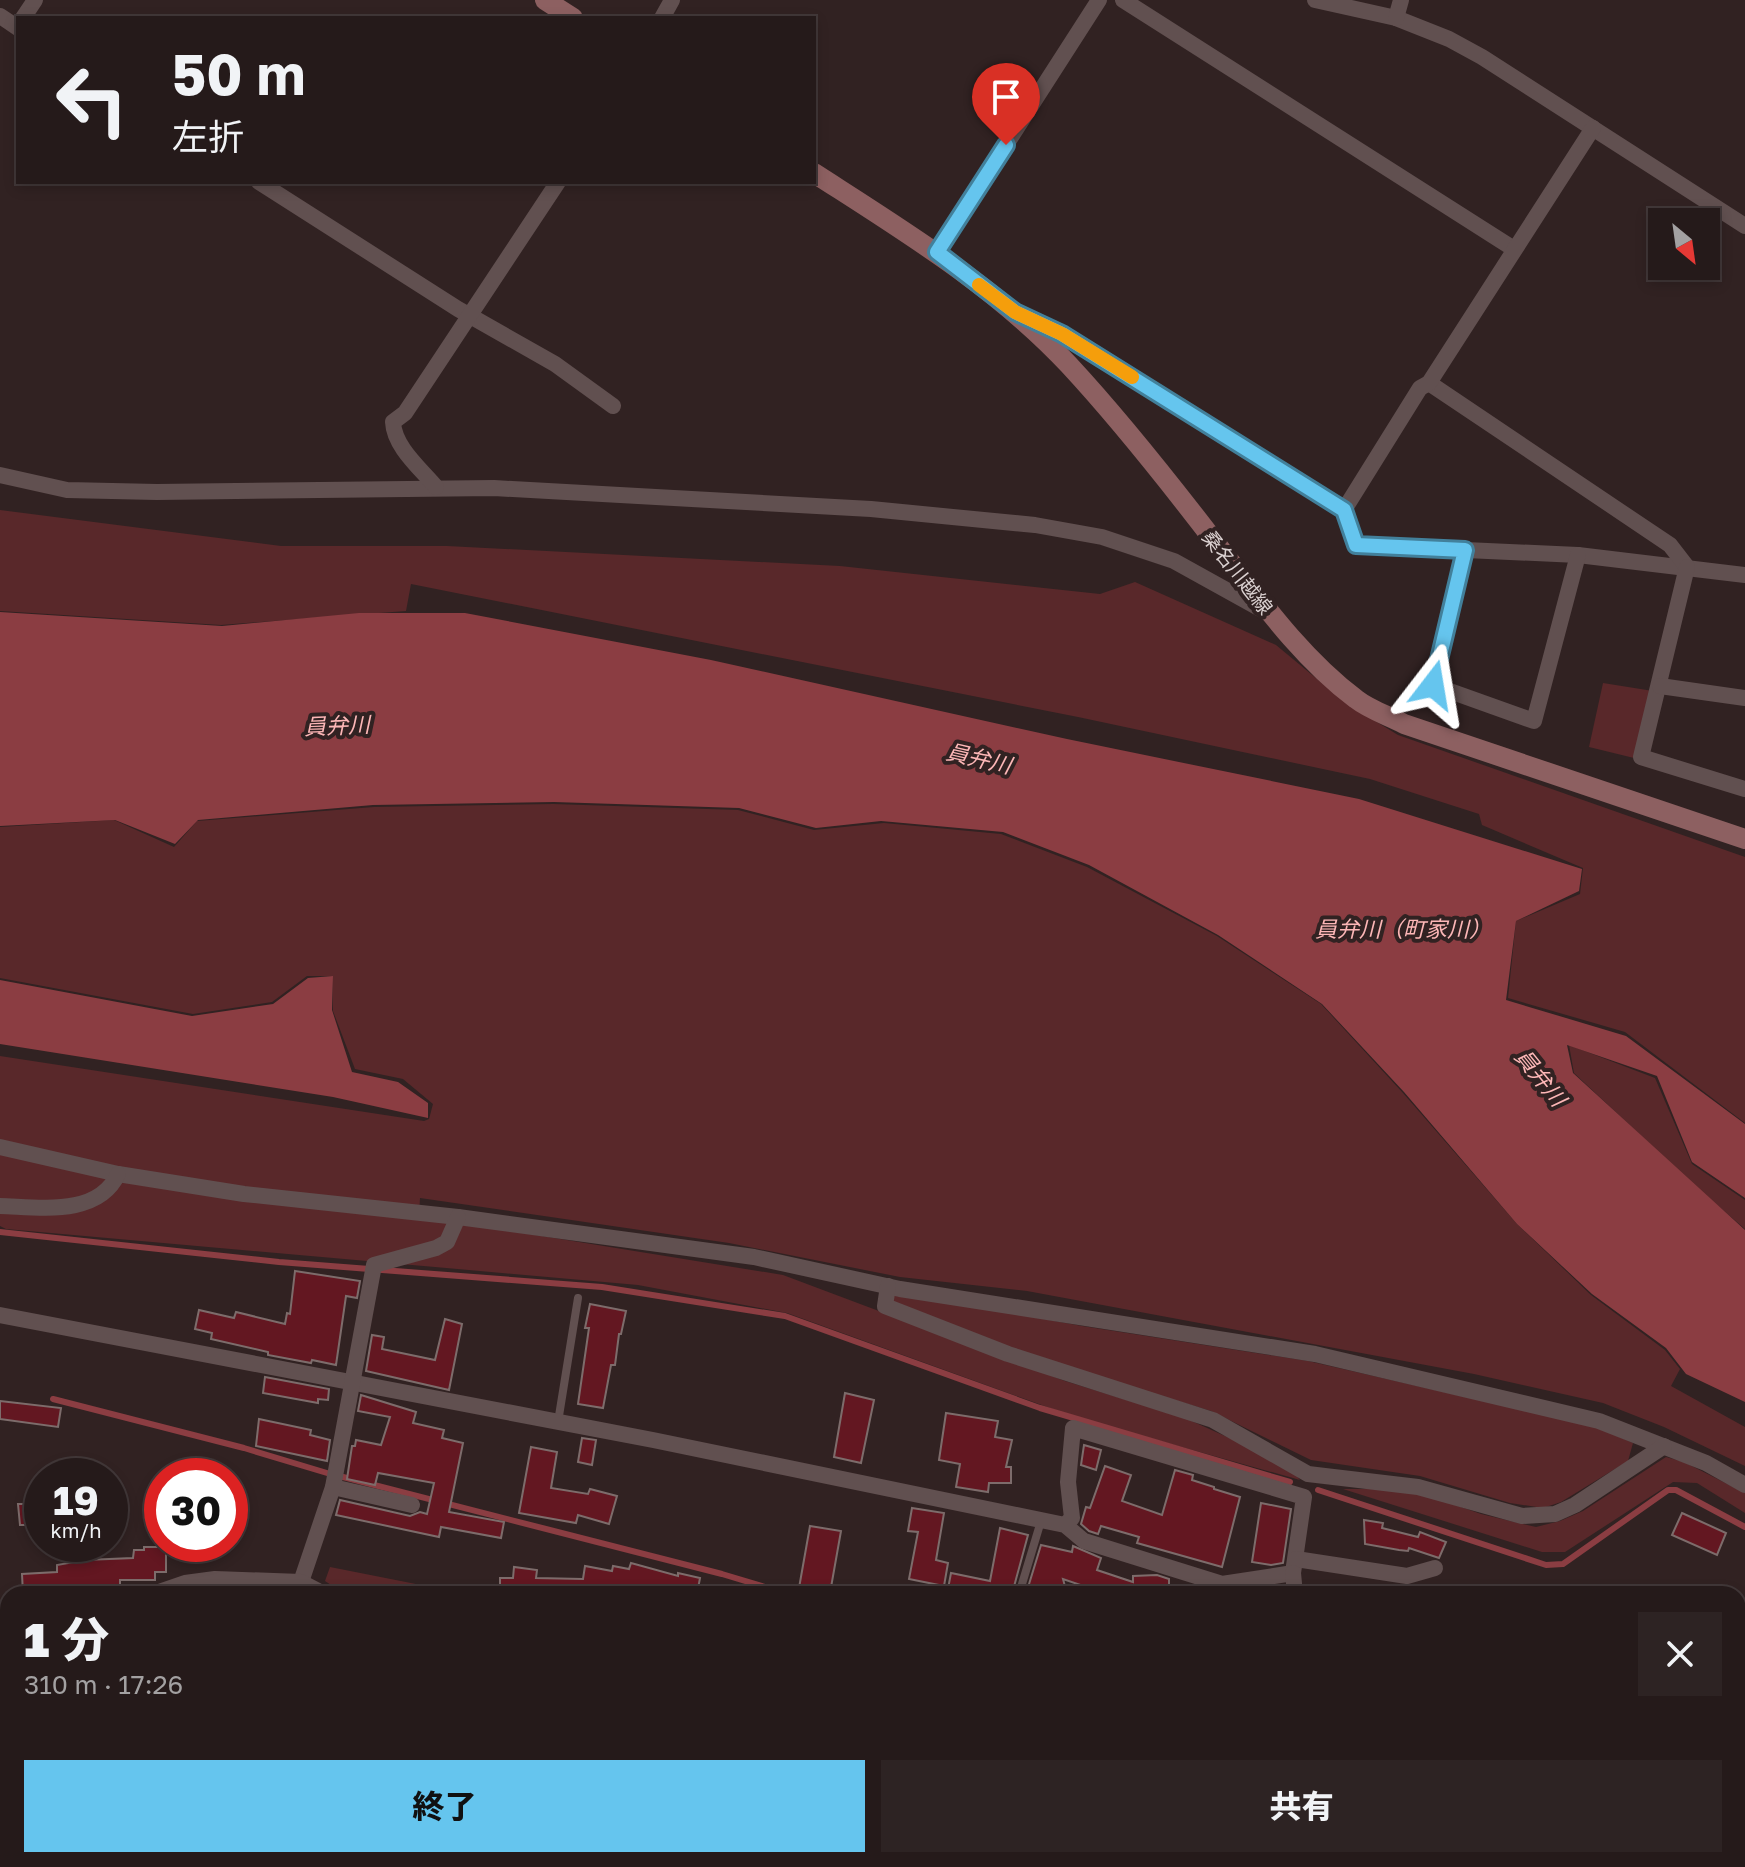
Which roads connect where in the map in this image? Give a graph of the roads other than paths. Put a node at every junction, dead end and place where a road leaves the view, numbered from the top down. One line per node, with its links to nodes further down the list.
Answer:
1 (545, 0): 6 (main road)
2 (1099, 0): 14 (street)
3 (1123, 0): 13 (street)
4 (1315, 0): 7 (street)
5 (1401, 0): 7 (street)
6 (570, 16)
7 (1396, 18): 8 (street)
8 (1593, 128): 12 (street); 13 (street)
9 (816, 174): 14 (main road, 桑名川越線)
10 (262, 184): 16 (street)
11 (557, 184): 16 (street)
12 (1745, 226)
13 (1514, 249): 17 (street)
14 (937, 252): 15 (main road, 桑名川越線)
15 (1015, 312): 21 (street); 26 (main road, 桑名川越線)
16 (472, 315): 18 (street); 20 (street)
17 (1429, 383): 21 (street); 24 (street)
18 (613, 406)
19 (0, 475): 20 (street)
20 (436, 487): 26 (street)
21 (1344, 510): 22 (street)
22 (1465, 550): 23 (street); 23 (street)
23 (1578, 555): 24 (street)
24 (1687, 567): 25 (street); 27 (street)
25 (1745, 575)
26 (1271, 615): 30 (main road, 桑名川越線)
27 (1660, 686): 28 (street); 29 (street)
28 (1745, 698)
29 (1745, 789)
30 (1745, 839)
31 (0, 1147): 32 (street)
32 (118, 1174): 33 (street); 34 (street)
33 (0, 1206)
34 (458, 1217): 35 (street); 38 (street)
35 (888, 1286): 40 (street); 41 (street)
36 (578, 1298): 39 (lane)
37 (0, 1315): 38 (street)
38 (350, 1383): 39 (street); 43 (street)
39 (558, 1422): 46 (street)
40 (1664, 1446): 41 (street); 42 (street)
41 (1308, 1474): 44 (street)
42 (1745, 1485)
43 (333, 1487): 45 (street); 50 (street)
44 (1304, 1497): 47 (street); 48 (street)
45 (412, 1505)
46 (1041, 1520): 47 (street); 55 (lane)
47 (1065, 1525): 48 (street)
48 (1294, 1566): 49 (street); 56 (street)
49 (1435, 1568)
50 (301, 1582): 53 (street); 54 (street)
51 (176, 1586): 52 (street)
52 (208, 1586)
53 (233, 1586)
54 (309, 1586)
55 (1021, 1586)
56 (1295, 1586)

